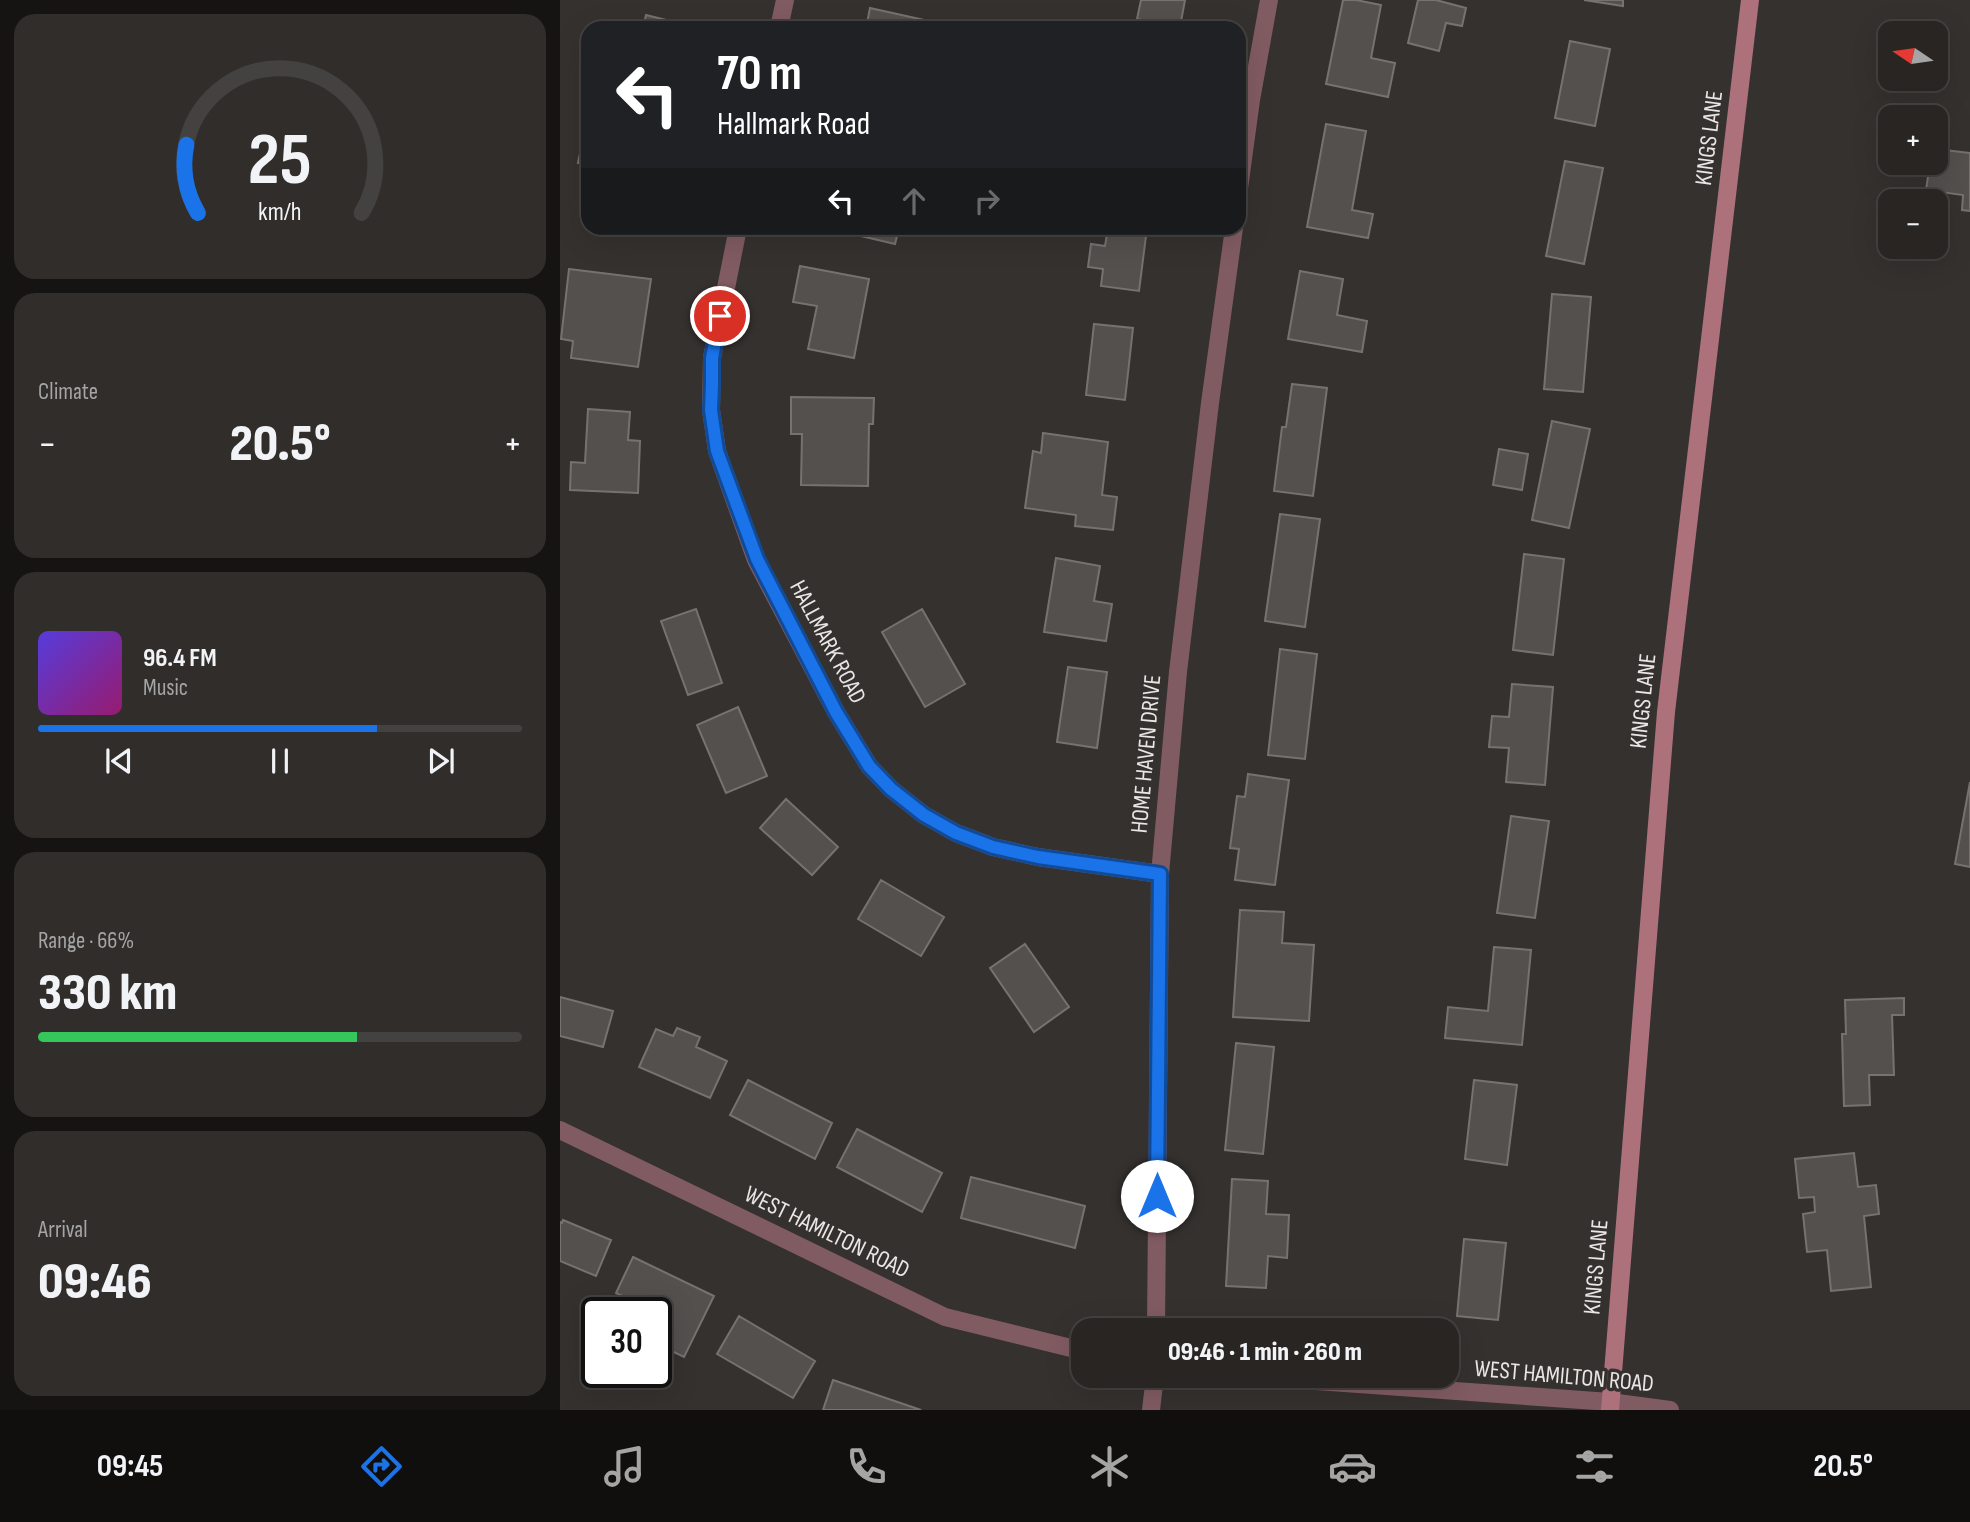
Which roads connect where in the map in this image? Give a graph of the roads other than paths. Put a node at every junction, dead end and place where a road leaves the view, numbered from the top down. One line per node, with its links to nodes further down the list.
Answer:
1 (785, 0): 4 (street)
2 (1269, 0): 5 (street)
3 (1750, 0): 14 (street, KINGS LANE)
4 (780, 21)
5 (1246, 137)
6 (737, 235): 8 (street, HALLMARK ROAD)
7 (1233, 235): 8 (street, HOME HAVEN DRIVE)
8 (1160, 874): 10 (street, HOME HAVEN DRIVE)
9 (560, 1130): 11 (street, WEST HAMILTON ROAD)
10 (1156, 1318)
11 (1071, 1348)
12 (1154, 1388): 15 (street)
13 (1390, 1388): 14 (street, WEST HAMILTON ROAD)
14 (1610, 1406): 16 (street, WEST HAMILTON ROAD)
15 (1151, 1410)
16 (1670, 1410)

